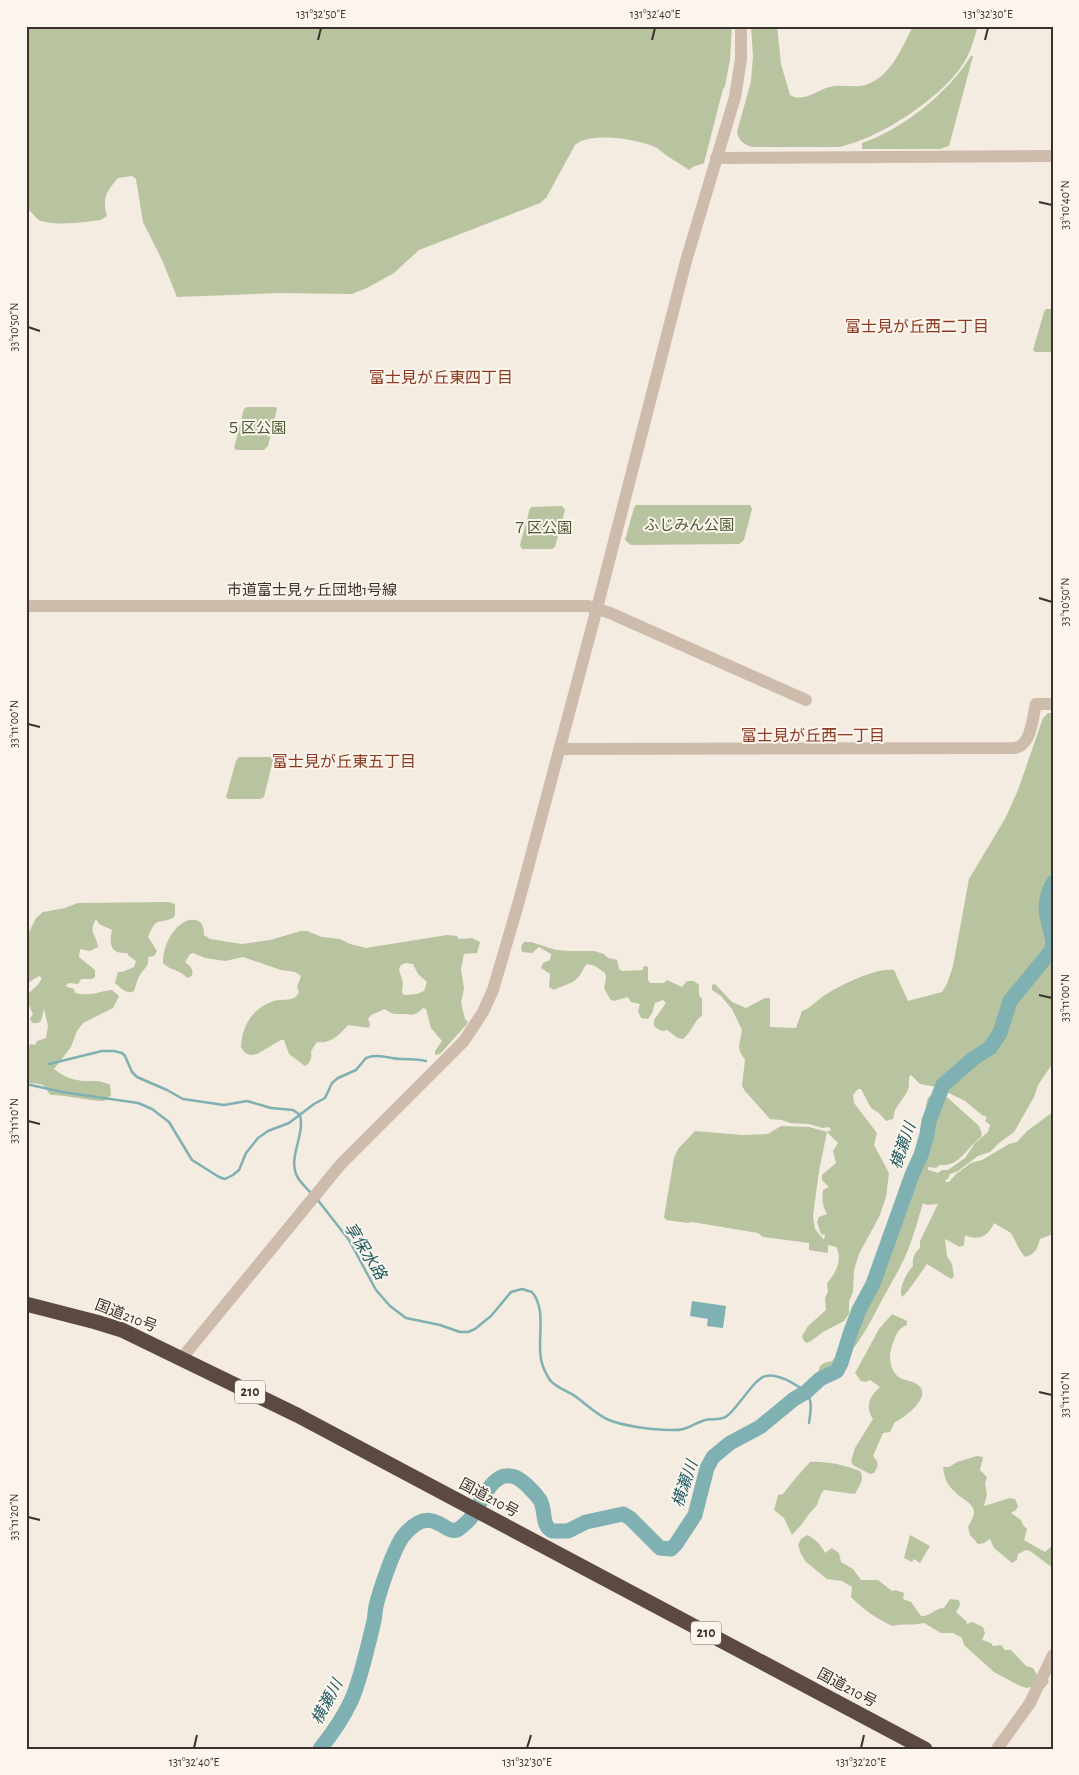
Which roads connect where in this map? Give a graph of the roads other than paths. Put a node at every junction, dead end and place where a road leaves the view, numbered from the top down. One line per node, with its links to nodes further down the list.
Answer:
1 (741, 26): 3 (street)
2 (1053, 156): 3 (street)
3 (716, 158): 5 (street)
4 (26, 606): 5 (street, 市道富士見ヶ丘団地1号線)
5 (597, 608): 6 (street, 市道富士見ヶ丘団地1号線); 8 (street)
6 (806, 700)
7 (1053, 704): 8 (street)
8 (560, 749): 10 (street)
9 (26, 1304): 10 (highway, 国道210号 / 210)
10 (181, 1358): 12 (highway, 国道210号 / 210)
11 (1053, 1655): 13 (street)
12 (925, 1749)
13 (997, 1749)

